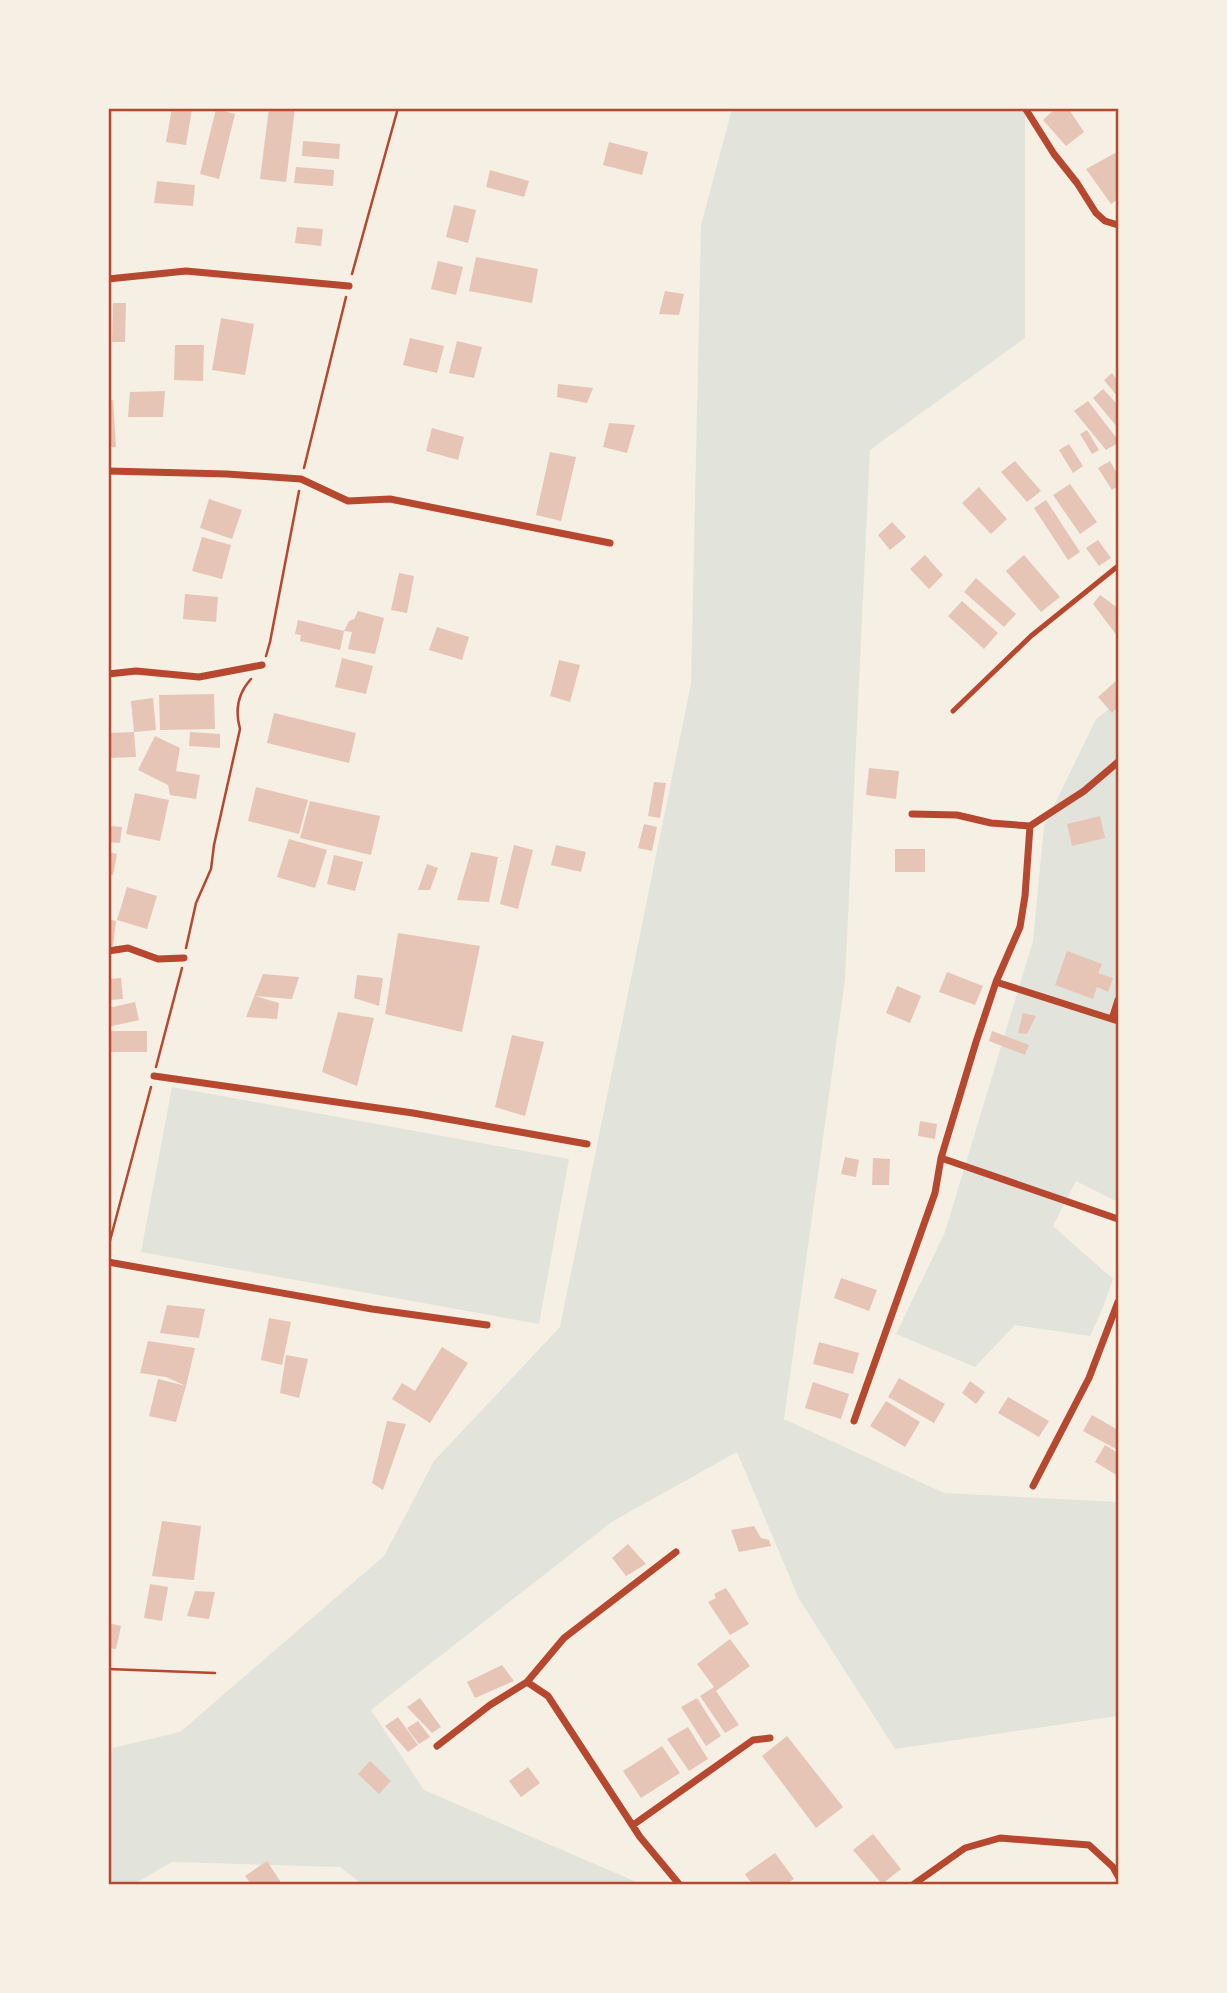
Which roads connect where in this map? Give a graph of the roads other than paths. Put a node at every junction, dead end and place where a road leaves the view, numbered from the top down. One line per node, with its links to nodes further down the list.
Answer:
1 (1024, 108): 2 (street)
2 (1118, 225)
3 (108, 279): 4 (street)
4 (349, 286)
5 (108, 471): 6 (street)
6 (610, 543)
7 (1118, 566): 10 (lane)
8 (262, 665): 9 (street)
9 (108, 674)
10 (953, 711)
11 (1118, 762): 13 (street)
12 (912, 814): 13 (street)
13 (1030, 826): 16 (street)
14 (108, 951): 15 (street)
15 (184, 958)
16 (996, 982): 18 (street); 21 (street)
17 (1118, 1000): 18 (street)
18 (1115, 1020)
19 (154, 1076): 20 (street)
20 (587, 1144)
21 (941, 1158): 22 (street); 26 (street)
22 (1118, 1219)
23 (108, 1262): 25 (street)
24 (1118, 1302): 27 (street)
25 (487, 1325)
26 (854, 1421)
27 (1033, 1486)
28 (676, 1552): 29 (street)
29 (527, 1682): 31 (street); 32 (street)
30 (770, 1738): 32 (street)
31 (437, 1746)
32 (633, 1825): 34 (street)
33 (1118, 1876): 35 (street)
34 (679, 1885)
35 (914, 1885)

